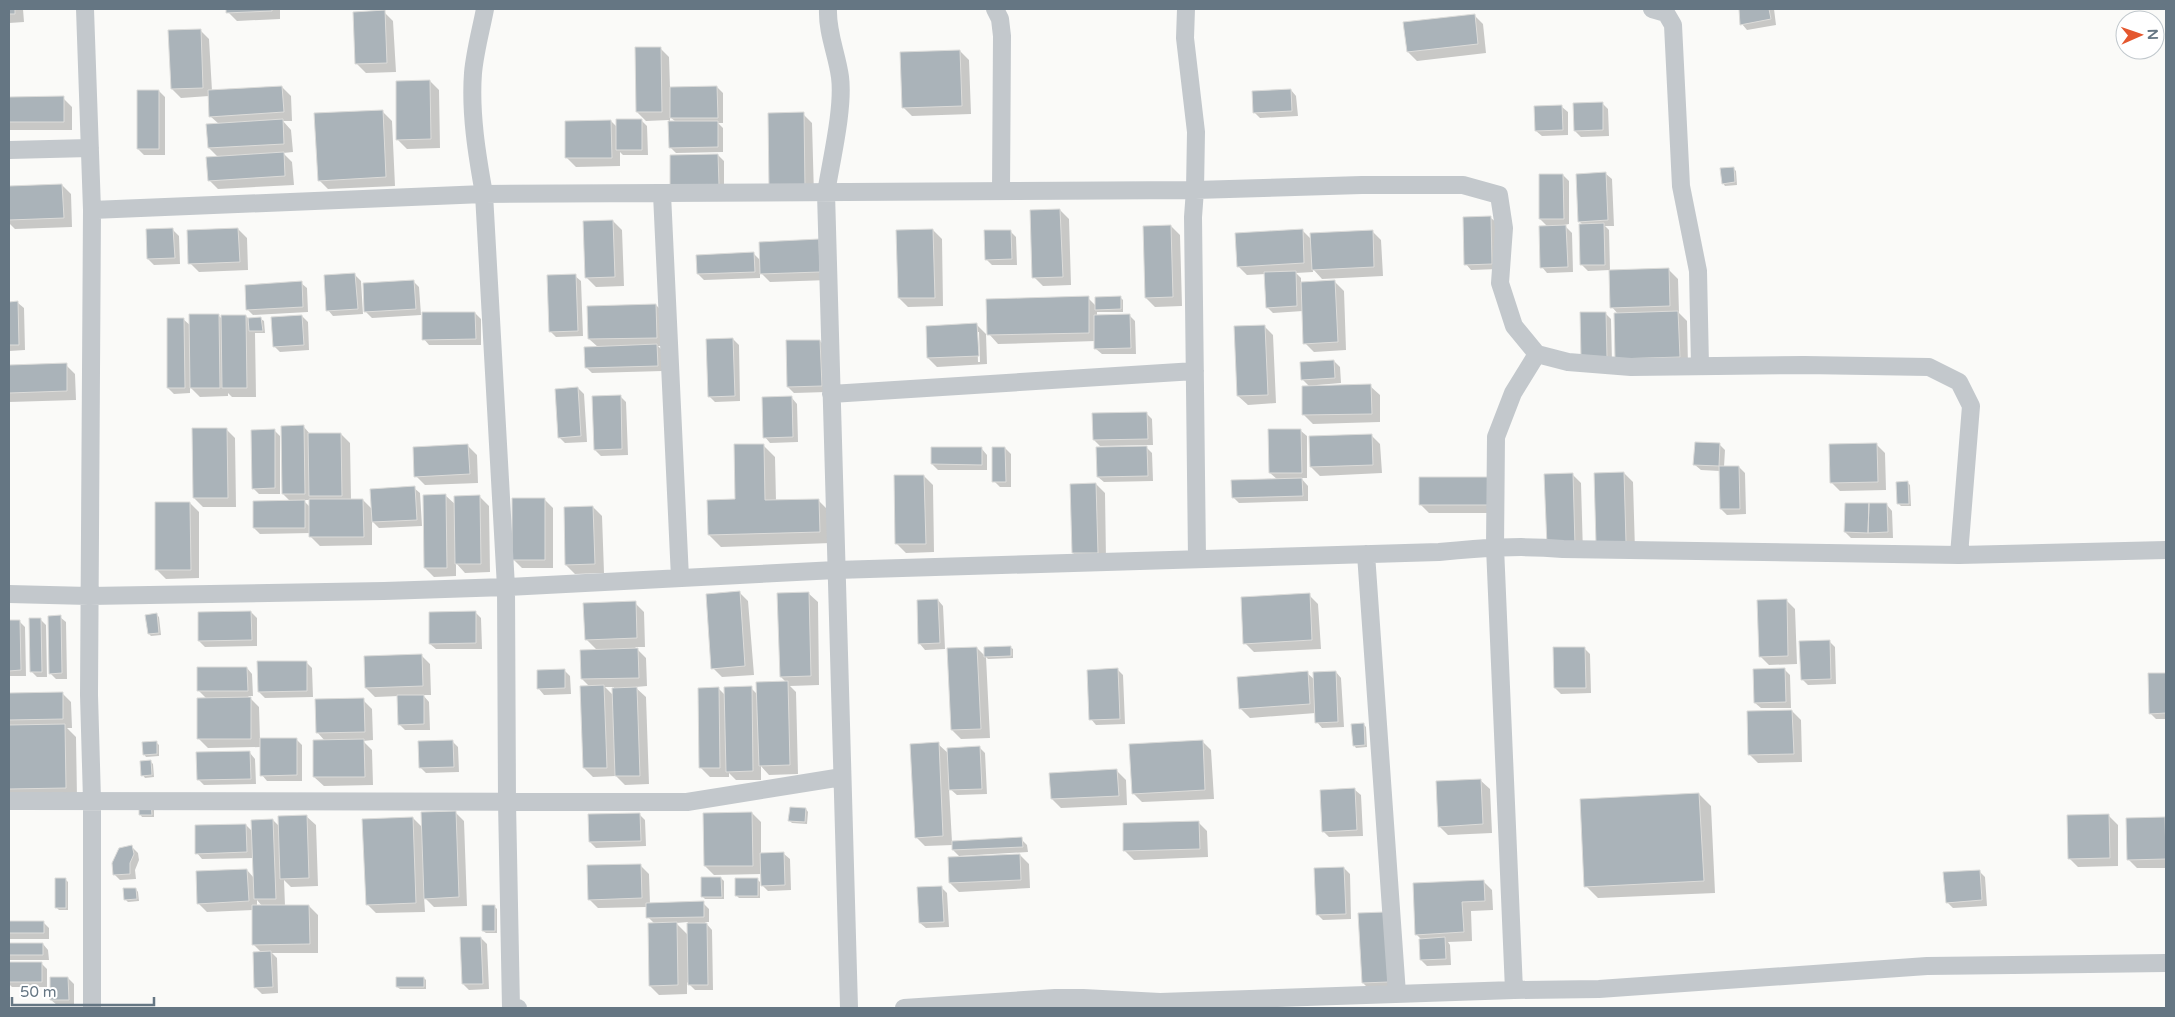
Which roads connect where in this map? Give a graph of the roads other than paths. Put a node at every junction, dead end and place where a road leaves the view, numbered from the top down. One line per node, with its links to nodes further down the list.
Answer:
1 (85, 9): 7 (street)
2 (485, 9): 12 (street)
3 (828, 9): 11 (street)
4 (995, 9): 10 (street)
5 (1186, 9): 9 (street)
6 (1652, 9): 16 (street)
7 (90, 148): 8 (street); 14 (street)
8 (9, 150)
9 (1195, 190): 10 (street); 15 (street); 17 (street)
10 (1001, 191): 11 (street)
11 (826, 193): 13 (street); 18 (street)
12 (484, 194): 13 (street); 14 (street); 26 (street)
13 (662, 194): 25 (street)
14 (92, 210): 28 (street)
15 (1537, 354): 16 (street); 19 (street)
16 (1700, 366): 22 (street)
17 (1195, 371): 18 (street); 23 (street)
18 (831, 394): 24 (street)
19 (1495, 547): 21 (street); 22 (street); 34 (street)
20 (2166, 550): 22 (street)
21 (1366, 554): 23 (street); 35 (street)
22 (1958, 555)
23 (1197, 559): 24 (street)
24 (836, 570): 25 (street); 29 (street)
25 (680, 578): 26 (street)
26 (506, 588): 28 (street); 32 (street)
27 (9, 594): 28 (street)
28 (89, 596): 30 (street)
29 (842, 777): 32 (street); 40 (street)
30 (92, 800): 31 (street); 32 (street); 36 (street)
31 (9, 801)
32 (506, 802): 38 (street)
33 (2166, 964): 34 (street)
34 (1514, 990): 35 (street)
35 (1397, 994): 41 (street)
36 (92, 1008)
37 (503, 1008): 38 (street)
38 (511, 1008): 39 (street)
39 (518, 1008)
40 (850, 1008)
41 (904, 1008)

